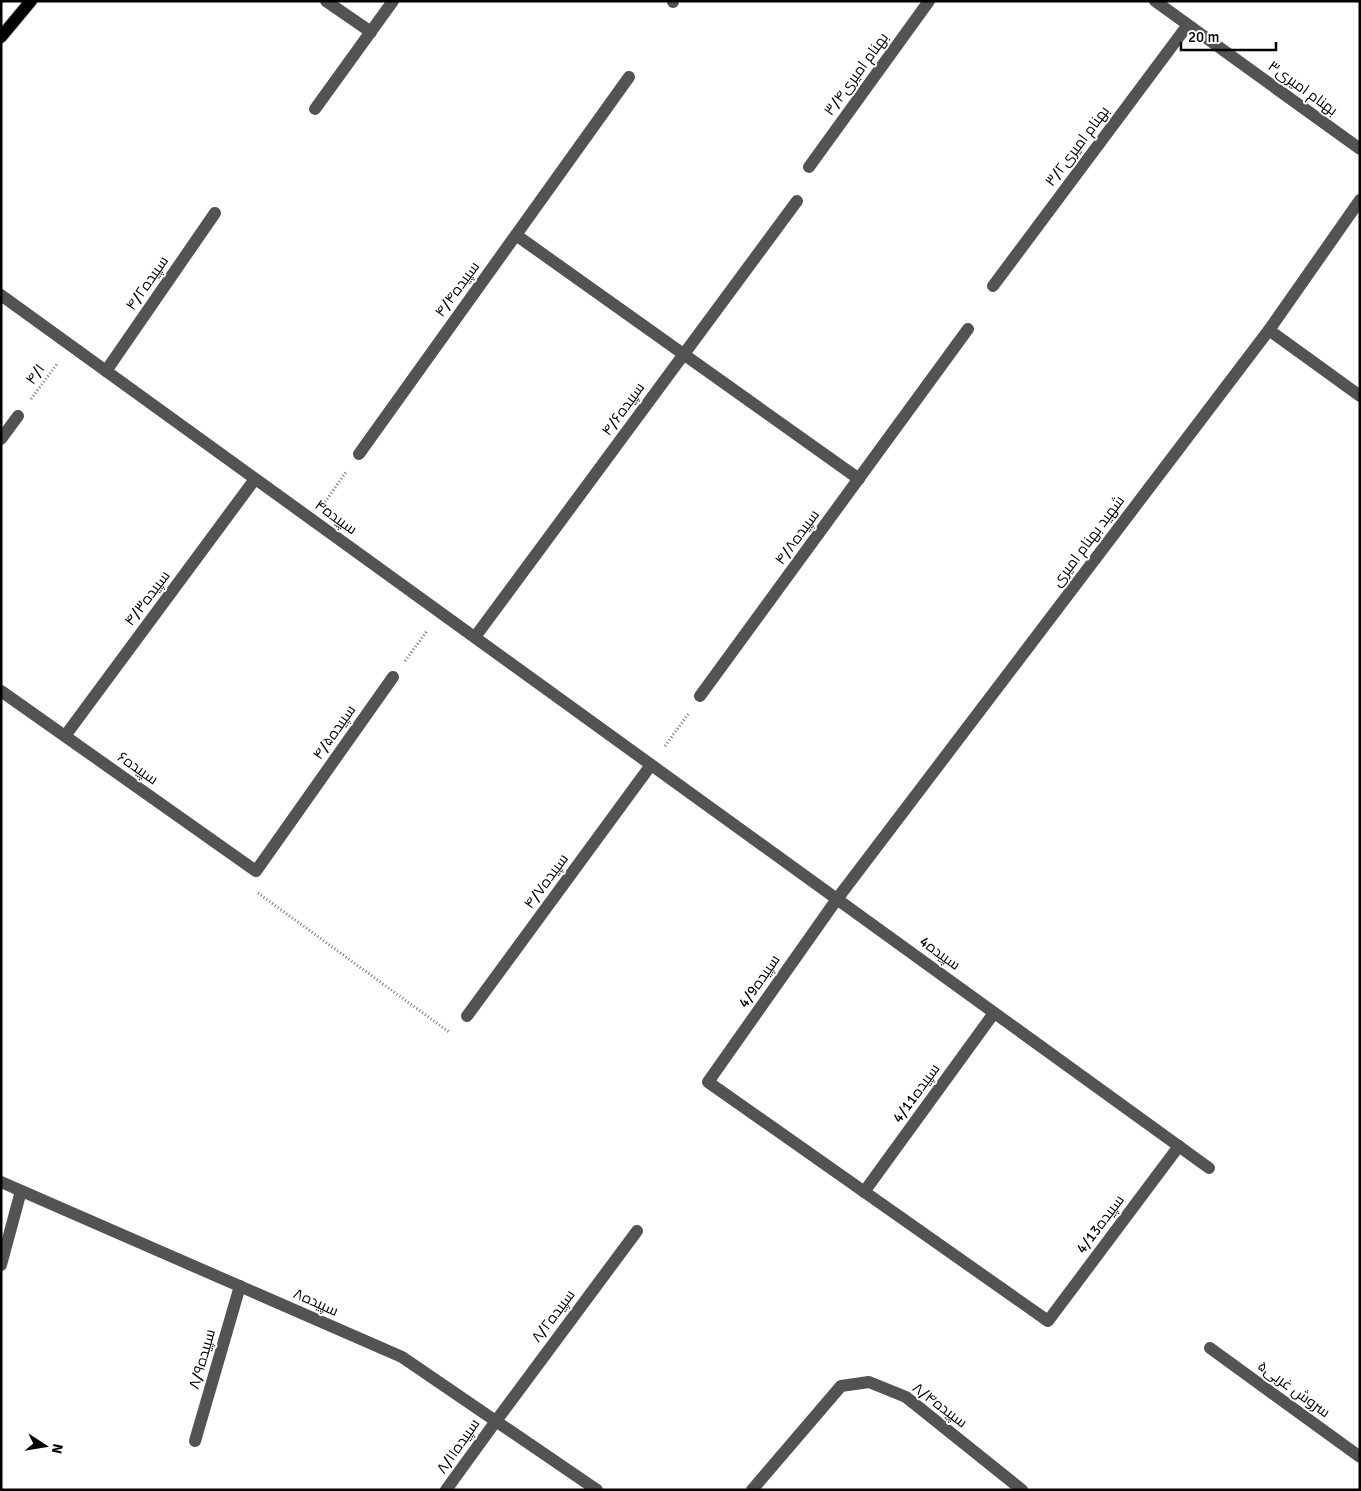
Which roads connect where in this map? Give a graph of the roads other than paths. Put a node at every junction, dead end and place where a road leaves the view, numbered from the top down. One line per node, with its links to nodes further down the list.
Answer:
1 (31, 1): 8 (main road)
2 (326, 1): 7 (street)
3 (393, 1): 7 (street)
4 (930, 1): 12 (street, بهنام امیری۳/۴)
5 (1155, 1): 6 (street, بهنام امیری۳)
6 (1187, 26): 11 (street, بهنام امیری۳); 17 (street, بهنام امیری۳/۲)
7 (371, 32): 10 (street)
8 (1, 36)
9 (629, 78): 16 (street, سپیده۴/۴)
10 (315, 109)
11 (1360, 149)
12 (809, 167)
13 (1360, 200): 20 (street, شهید بهنام امیری)
14 (797, 201): 21 (street, سپیده۴/۶)
15 (215, 213): 22 (street, سپیده۴/۲)
16 (516, 235): 21 (street); 26 (street, سپیده۴/۴)
17 (993, 286)
18 (1, 295): 22 (street, سپیده۴)
19 (968, 329): 28 (street, سپیده۴/۸)
20 (1268, 330): 23 (street); 36 (street, شهید بهنام امیری)
21 (684, 354): 28 (street); 29 (street, سپیده۴/۶)
22 (106, 371): 27 (street, سپیده۴)
23 (1360, 396)
24 (18, 416): 25 (street)
25 (1, 439)
26 (360, 454)
27 (255, 479): 29 (street, سپیده۴); 33 (street, سپیده۴/۳)
28 (859, 479): 32 (street, سپیده۴/۸)
29 (475, 638): 34 (street, سپیده۴)
30 (393, 677): 35 (street, سپیده۴/۵)
31 (1, 692): 33 (street, سپیده۶)
32 (700, 696)
33 (65, 736): 35 (street, سپیده۶)
34 (651, 765): 36 (street, 4سپیده); 38 (street, سپیده۴/۷)
35 (256, 871)
36 (837, 899): 37 (street, 4سپیده); 43 (street, 4/9سپیده)
37 (994, 1013): 39 (street, 4سپیده); 43 (street, 4/11سپیده)
38 (467, 1016)
39 (1179, 1146): 40 (street, 4سپیده); 43 (street, 4/13سپیده)
40 (1209, 1168)
41 (1, 1182): 42 (street, سپیده۸)
42 (21, 1191): 45 (street); 46 (street, سپیده۸)
43 (864, 1192)
44 (637, 1231): 48 (street, سپیده۸/۲)
45 (1, 1266)
46 (240, 1286): 48 (street, سپیده۸); 49 (street, سپیده۸/۹)
47 (1210, 1348): 50 (street, سروش غربی۵)
48 (496, 1421): 51 (street, سپیده۸/۱۱); 52 (street, سپیده۸)
49 (195, 1441)
50 (1360, 1457)
51 (446, 1490)
52 (597, 1490)
53 (752, 1490): 54 (street, سپیده۸/۴)
54 (1022, 1490)

